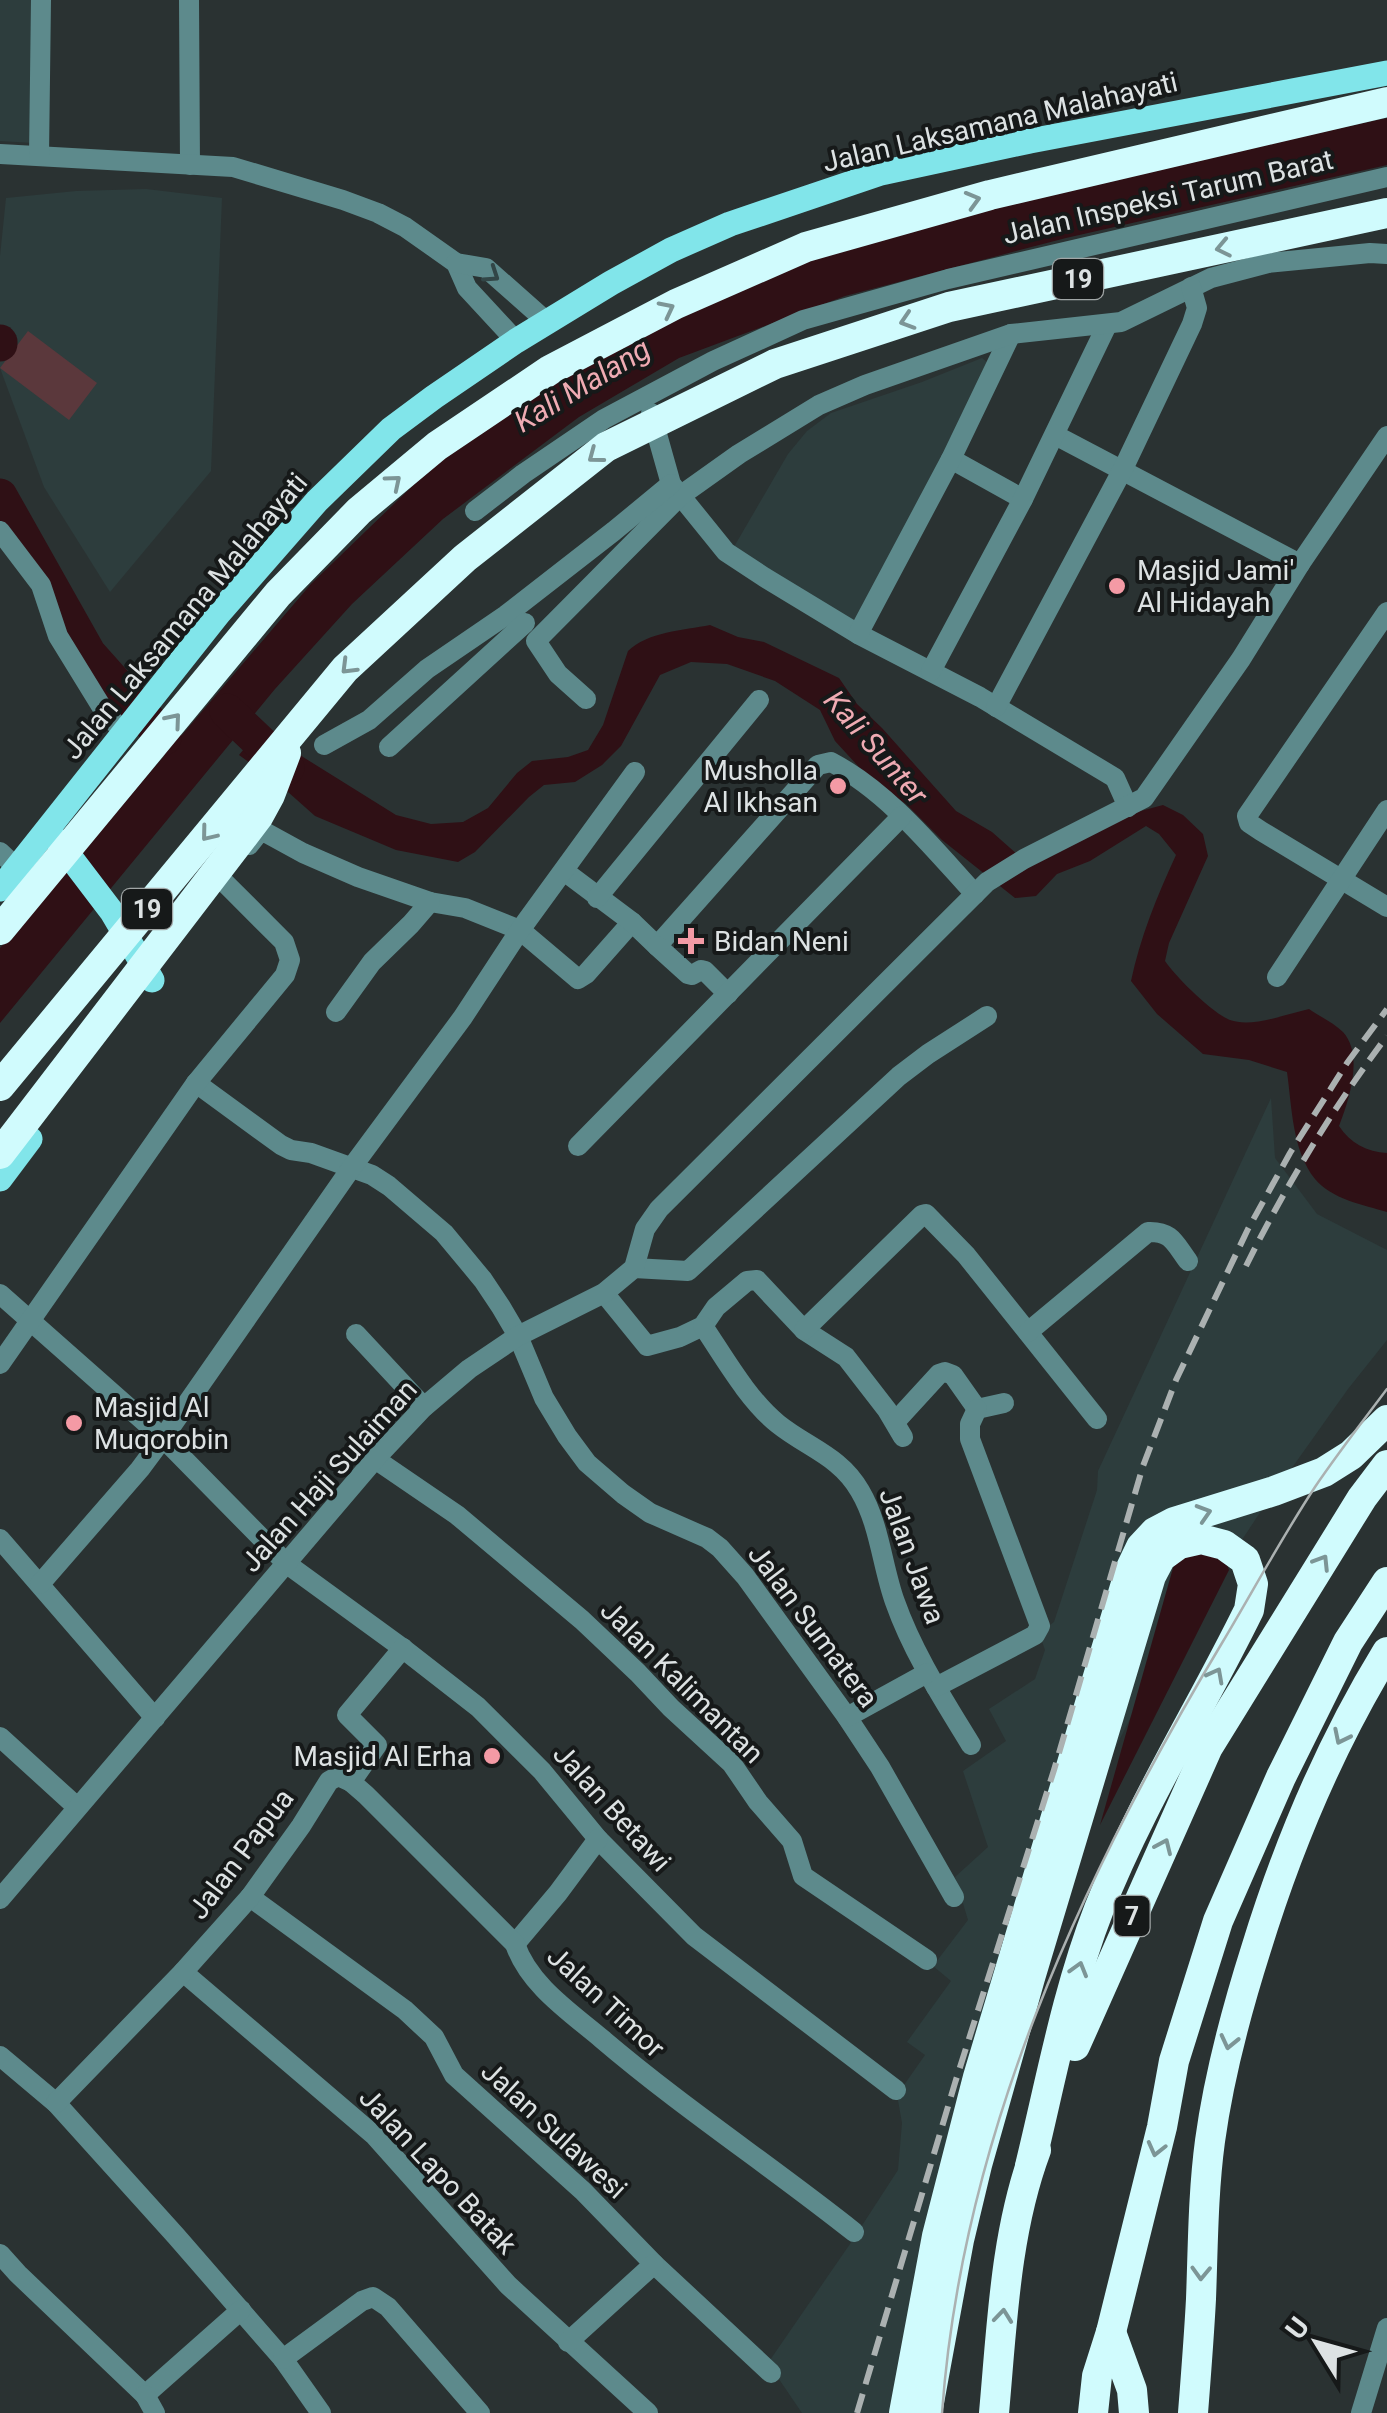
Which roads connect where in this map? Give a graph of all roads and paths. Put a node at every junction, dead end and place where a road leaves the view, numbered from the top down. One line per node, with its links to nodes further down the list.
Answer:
1 (42, 0): 6 (street)
2 (188, 0): 7 (street)
3 (1387, 73): 16 (main road, Jalan Laksamana Malahayati)
4 (1387, 102): 57 (highway, one-way to 4, bridge)
5 (0, 154): 6 (street)
6 (39, 156): 7 (street)
7 (190, 165): 12 (street)
8 (1387, 177): 9 (street, Jalan Inspeksi Tarum Barat)
9 (1268, 204): 13 (street); 14 (street, Jalan Inspeksi Tarum Barat)
10 (1387, 213): 38 (highway, 19, one-way to 38, bridge)
11 (1387, 254): 13 (street)
12 (456, 263): 16 (street, one-way to 16); 19 (street)
13 (1268, 263): 15 (street)
14 (994, 268): 18 (street, Jalan Inspeksi Tarum Barat); 20 (street)
15 (1191, 287): 17 (street); 24 (street)
16 (548, 322): 19 (main road, Jalan Laksamana Malahayati)
17 (1107, 324): 18 (street); 21 (street)
18 (1011, 334): 23 (street); 25 (street)
19 (516, 341): 37 (main road, Jalan Laksamana Malahayati)
20 (646, 397): 25 (street); 27 (street)
21 (1055, 435): 24 (street); 26 (street)
22 (1387, 436): 29 (street)
23 (951, 459): 26 (street); 32 (street)
24 (1123, 469): 29 (street); 36 (street)
25 (676, 490): 31 (street); 31 (street); 32 (street)
26 (1023, 499): 33 (street)
27 (475, 511)
28 (0, 531): 37 (street)
29 (1300, 564): 42 (street)
30 (1387, 612): 48 (street)
31 (528, 622): 34 (street); 39 (street); 40 (street)
32 (858, 634): 33 (street)
33 (931, 670): 36 (street)
34 (586, 699)
35 (759, 700): 52 (street)
36 (996, 706): 42 (street)
37 (129, 725): 45 (main road); 46 (main road, Jalan Laksamana Malahayati)
38 (292, 731): 66 (highway, 19, one-way to 66, bridge); 68 (highway, bridge)
39 (324, 745)
40 (389, 746)
41 (634, 772): 47 (street)
42 (1128, 807): 50 (street)
43 (1387, 810): 48 (street)
44 (902, 816): 50 (street); 59 (street); 62 (street)
45 (60, 844): 55 (main road); 60 (main road, bridge)
46 (9, 860): 51 (main road, Jalan Laksamana Malahayati)
47 (564, 870): 52 (street); 58 (street)
48 (1342, 879): 54 (street); 61 (street)
49 (222, 880): 53 (street); 60 (street); 65 (street)
50 (981, 888): 72 (street)
51 (0, 889)
52 (598, 898): 56 (street)
53 (430, 902): 58 (street); 63 (street)
54 (1387, 907)
55 (0, 910)
56 (632, 922): 58 (street); 59 (street)
57 (0, 930)
58 (520, 930): 69 (street)
59 (657, 946): 62 (street)
60 (147, 969): 70 (main road)
61 (1277, 977)
62 (728, 994): 67 (street)
63 (336, 1012)
64 (987, 1016): 72 (street)
65 (196, 1082): 69 (street, Jalan Sumatera); 75 (street)
66 (0, 1086)
67 (578, 1146)
68 (0, 1154)
69 (352, 1167): 80 (street, Jalan Sumatera); 87 (street)
70 (0, 1178)
71 (1188, 1262): 78 (street)
72 (634, 1268): 73 (street, Jalan Haji Sulaiman)
73 (604, 1293): 76 (street); 80 (street, Jalan Haji Sulaiman)
74 (0, 1294): 75 (street, Jalan Betawi)
75 (32, 1321): 81 (street); 87 (street, Jalan Betawi)
76 (703, 1326): 77 (street); 96 (street, Jalan Jawa)
77 (804, 1330): 78 (street); 84 (street)
78 (1028, 1332): 85 (street)
79 (356, 1334): 83 (street)
80 (518, 1336): 83 (street, Jalan Haji Sulaiman); 97 (street, Jalan Sumatera)
81 (0, 1364)
82 (1004, 1403): 84 (street)
83 (424, 1408): 88 (street, Jalan Haji Sulaiman)
84 (978, 1409): 96 (street)
85 (1097, 1419)
86 (1387, 1420): 127 (highway, one-way to 86)
87 (163, 1438): 91 (street, Jalan Betawi); 93 (street)
88 (375, 1459): 91 (street, Jalan Haji Sulaiman); 108 (street, Jalan Kalimantan)
89 (1387, 1465): 113 (highway, 7, one-way to 89)
90 (0, 1539): 93 (street)
91 (286, 1564): 94 (street, Jalan Betawi); 98 (street, Jalan Haji Sulaiman)
92 (1387, 1582): 119 (highway, one-way to 119)
93 (40, 1584): 98 (street)
94 (403, 1648): 101 (street, Jalan Papua); 103 (street, Jalan Betawi)
95 (1387, 1652): 132 (highway, one-way to 132)
96 (932, 1680): 97 (street); 100 (street, Jalan Jawa)
97 (848, 1717): 105 (street, Jalan Sumatera)
98 (155, 1718): 102 (street, Jalan Haji Sulaiman)
99 (0, 1737): 102 (street)
100 (971, 1745)
101 (351, 1782): 104 (street, Jalan Papua); 107 (street, Jalan Timor)
102 (78, 1808): 106 (street, Jalan Haji Sulaiman)
103 (598, 1839): 107 (street); 111 (street, Jalan Betawi)
104 (250, 1897): 109 (street, Jalan Papua); 116 (street, Jalan Sulawesi)
105 (954, 1897)
106 (0, 1899)
107 (516, 1944): 114 (street, Jalan Timor)
108 (928, 1960)
109 (183, 1972): 112 (street, Jalan Papua); 120 (street, Jalan Lapo Batak)
110 (0, 2056): 112 (street)
111 (896, 2090)
112 (56, 2104): 117 (street)
113 (1030, 2166): 128 (highway, one-way to 128); 129 (highway, 7, one-way to 113)
114 (854, 2232)
115 (0, 2254): 123 (street)
116 (654, 2264): 120 (street); 122 (street, Jalan Sulawesi)
117 (241, 2310): 121 (street); 123 (street)
118 (1387, 2330): 133 (street)
119 (1110, 2332): 130 (highway); 131 (highway)
120 (568, 2342): 126 (street, Jalan Lapo Batak)
121 (282, 2359): 124 (street); 125 (street)
122 (771, 2373)
123 (150, 2404)
124 (321, 2413)
125 (480, 2413)
126 (648, 2413)
127 (904, 2413)
128 (926, 2413)
129 (994, 2413)
130 (1092, 2413)
131 (1134, 2413)
132 (1193, 2413)
133 (1361, 2413)

